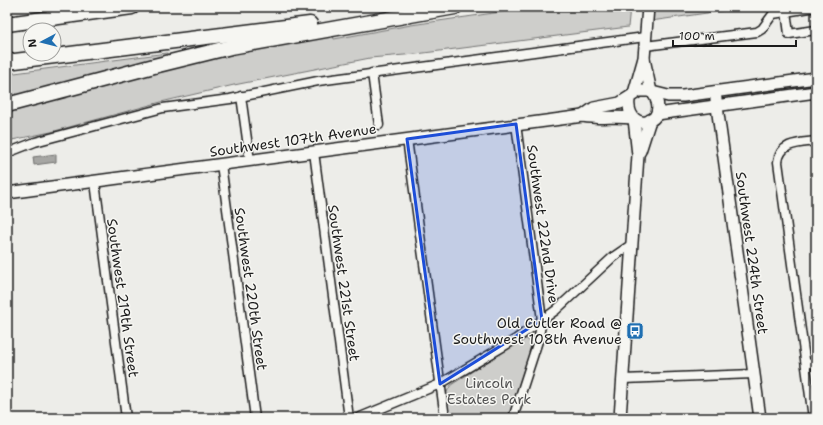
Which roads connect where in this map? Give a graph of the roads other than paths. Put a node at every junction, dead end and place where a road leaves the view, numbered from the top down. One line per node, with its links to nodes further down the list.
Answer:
1 (132, 7): 7 (highway)
2 (449, 7): 11 (highway)
3 (455, 7): 19 (highway)
4 (648, 7): 9 (street)
5 (816, 7): 6 (street)
6 (786, 11): 8 (street); 9 (street)
7 (7, 24)
8 (816, 30)
9 (645, 42): 10 (street); 12 (street)
10 (644, 58): 14 (street); 17 (street)
11 (7, 62)
12 (372, 73): 18 (street); 25 (street)
13 (816, 78): 15 (street)
14 (652, 92): 15 (street); 17 (street); 22 (street)
15 (715, 92): 20 (street, Southwest 224th Street)
16 (816, 92): 20 (street)
17 (631, 95): 21 (street); 23 (street)
18 (241, 96): 29 (street); 31 (street)
19 (7, 105)
20 (717, 105): 22 (street); 39 (street, Southwest 224th Street)
21 (583, 116): 23 (street); 24 (street, Southwest 107th Avenue)
22 (654, 117): 23 (street); 30 (street)
23 (633, 119): 30 (street)
24 (516, 124): 26 (street, Southwest 107th Avenue); 36 (street, Southwest 222nd Drive)
25 (379, 125)
26 (407, 139): 28 (street, Southwest 107th Avenue); 41 (street)
27 (816, 141): 38 (street)
28 (314, 152): 31 (street, Southwest 107th Avenue); 44 (street, Southwest 221st Street)
29 (7, 154)
30 (638, 155): 35 (street)
31 (250, 161): 32 (street, Southwest 107th Avenue)
32 (221, 164): 33 (street, Southwest 107th Avenue); 43 (street, Southwest 220th Street)
33 (95, 182): 34 (street, Southwest 107th Avenue); 42 (street, Southwest 219th Street)
34 (7, 193)
35 (632, 244): 36 (street); 40 (street)
36 (542, 320): 41 (street); 47 (street, Southwest 222nd Drive)
37 (816, 363): 38 (street)
38 (806, 364): 50 (street)
39 (754, 374): 40 (street); 49 (street, Southwest 224th Street)
40 (623, 380): 48 (street)
41 (440, 384): 45 (street); 46 (street)
42 (126, 418)
43 (255, 418)
44 (349, 418)
45 (358, 418)
46 (445, 418)
47 (513, 418)
48 (620, 418)
49 (760, 418)
50 (813, 418)

